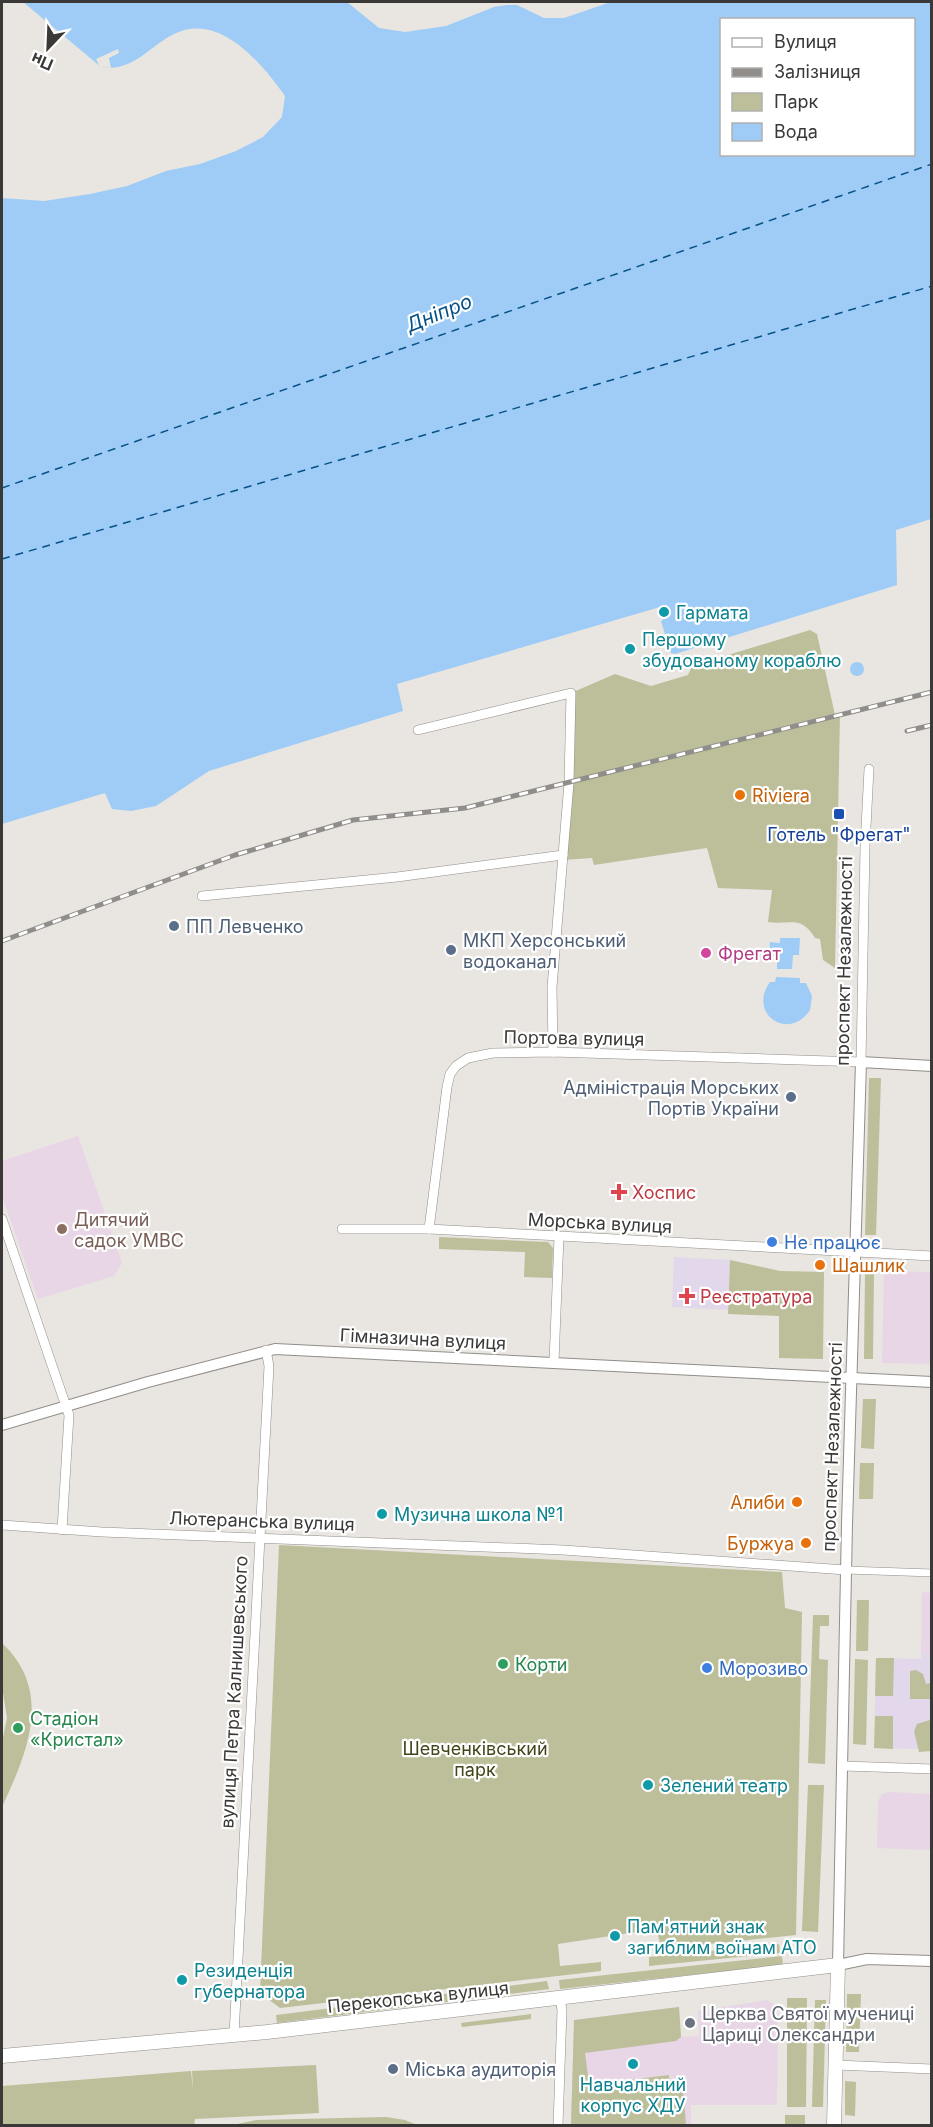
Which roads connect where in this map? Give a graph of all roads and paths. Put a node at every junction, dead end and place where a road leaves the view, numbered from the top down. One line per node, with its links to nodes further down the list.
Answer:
1 (417, 730): 3 (street)
2 (869, 769): 6 (street, проспект Незалежності)
3 (563, 855): 4 (street); 5 (street)
4 (202, 896)
5 (553, 1052): 6 (street, Портова вулиця); 10 (street, Портова вулиця)
6 (861, 1062): 7 (street); 12 (street, проспект Незалежності)
7 (932, 1066)
8 (2, 1220): 18 (street)
9 (342, 1229): 10 (street, Морська вулиця)
10 (429, 1229): 11 (street, Морська вулиця)
11 (559, 1237): 12 (street, Морська вулиця); 15 (street)
12 (855, 1253): 13 (street, Морська вулиця); 16 (street, проспект Незалежності)
13 (932, 1256)
14 (266, 1350): 15 (street, Гімназична вулиця); 18 (street, Гімназична вулиця); 22 (street, вулиця Петра Калнишевського)
15 (554, 1362): 16 (street, Гімназична вулиця)
16 (852, 1377): 17 (street, Гімназична вулиця); 23 (street, проспект Незалежності)
17 (932, 1382)
18 (66, 1406): 19 (street, Гімназична вулиця); 21 (street)
19 (2, 1425)
20 (2, 1526): 21 (street, Лютеранська вулиця)
21 (62, 1530): 22 (street, Лютеранська вулиця)
22 (258, 1537): 23 (street, Лютеранська вулиця); 30 (street, вулиця Петра Калнишевського)
23 (846, 1570): 24 (street); 25 (street, проспект Незалежності)
24 (932, 1573)
25 (844, 1766): 26 (street); 28 (street, проспект Незалежності)
26 (932, 1769)
27 (932, 1961): 28 (street)
28 (838, 1965): 29 (main road, Перекопська вулиця); 32 (main road, проспект Незалежності)
29 (560, 1999): 30 (main road, Перекопська вулиця); 34 (street)
30 (234, 2034): 31 (main road, Перекопська вулиця)
31 (2, 2056)
32 (836, 2065): 33 (street); 35 (main road, проспект Незалежності)
33 (932, 2069)
34 (558, 2126)
35 (834, 2126)

